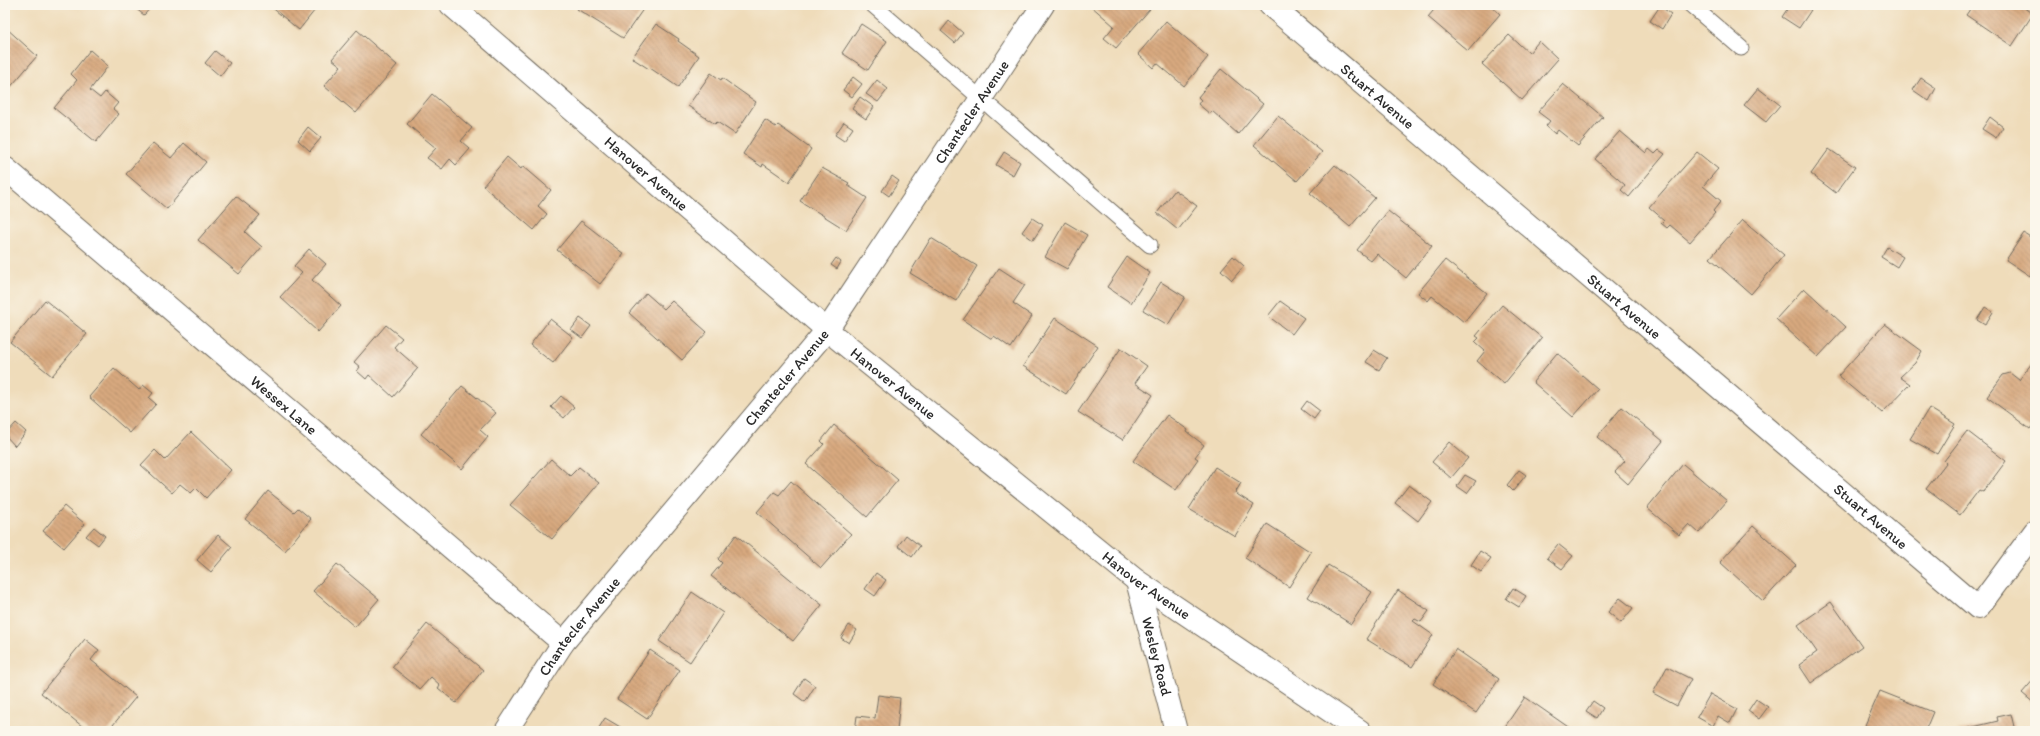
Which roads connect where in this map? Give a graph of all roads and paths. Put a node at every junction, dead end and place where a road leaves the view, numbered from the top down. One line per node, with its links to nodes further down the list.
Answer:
1 (451, 5): 10 (street, Hanover Avenue)
2 (873, 5): 7 (lane)
3 (1043, 5): 7 (street, Chantecler Avenue)
4 (1270, 5): 11 (street, Stuart Avenue)
5 (1691, 5): 6 (lane)
6 (1740, 48)
7 (982, 97): 9 (lane); 10 (street, Chantecler Avenue)
8 (5, 168): 13 (street, Wessex Lane)
9 (1150, 245)
10 (827, 330): 12 (street, Hanover Avenue); 13 (street, Chantecler Avenue)
11 (2035, 531)
12 (1137, 581): 15 (street, Wesley Road); 16 (street, Hanover Avenue)
13 (563, 642): 14 (street, Chantecler Avenue)
14 (506, 731)
15 (1176, 731)
16 (1360, 731)

